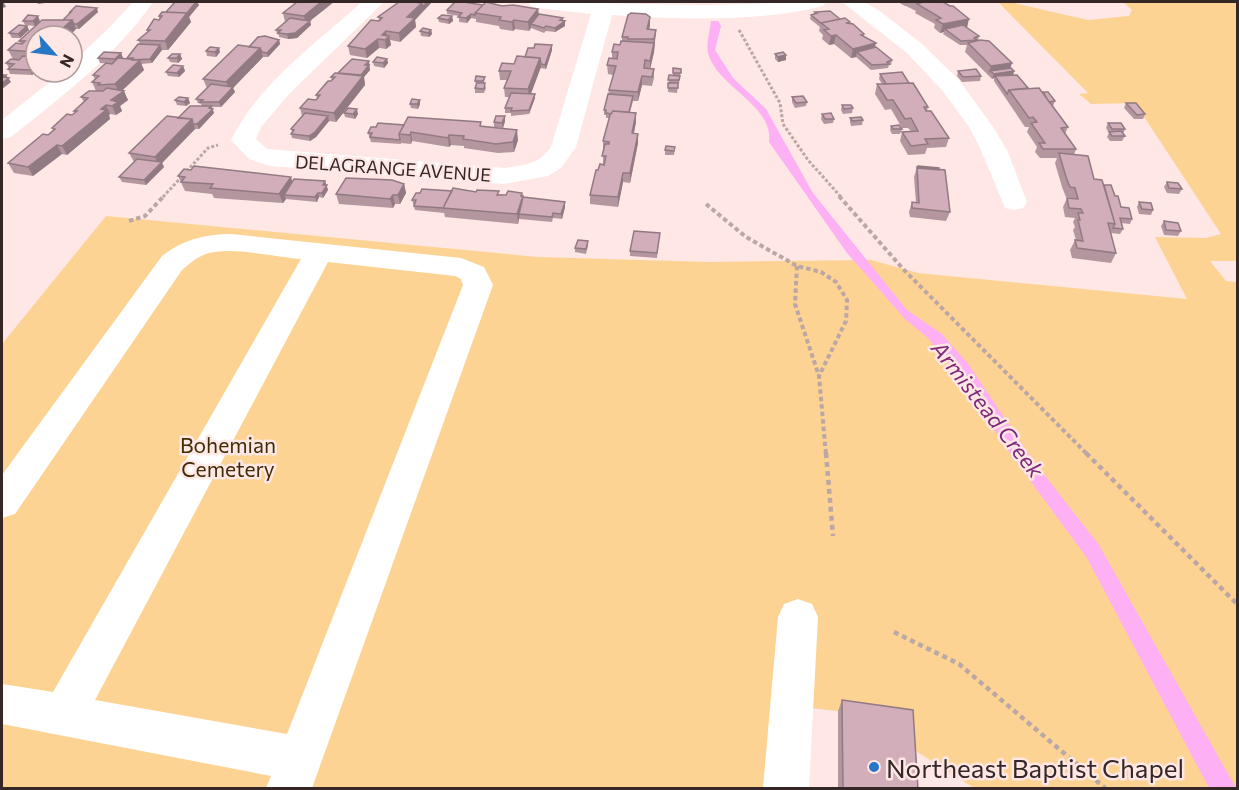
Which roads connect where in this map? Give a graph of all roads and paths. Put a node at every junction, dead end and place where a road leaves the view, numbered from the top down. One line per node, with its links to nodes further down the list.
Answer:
1 (143, 2): 8 (street)
2 (374, 2): 9 (street)
3 (538, 2): 6 (street)
4 (816, 2): 7 (street)
5 (852, 2): 10 (street)
6 (603, 9): 7 (street); 9 (street, DELAGRANGE AVENUE)
7 (729, 11): 18 (path)
8 (2, 132)
9 (237, 145): 12 (path)
10 (1014, 202)
11 (706, 204): 14 (path)
12 (129, 221)
13 (319, 252): 16 (street); 22 (street); 23 (street)
14 (797, 266): 15 (path); 15 (path)
15 (819, 376): 17 (path)
16 (2, 503)
17 (833, 536)
18 (1238, 605)
19 (798, 617): 24 (street)
20 (894, 632): 25 (path)
21 (2, 704): 22 (street)
22 (63, 716): 23 (street)
23 (295, 774)
24 (786, 789)
25 (1105, 789)

